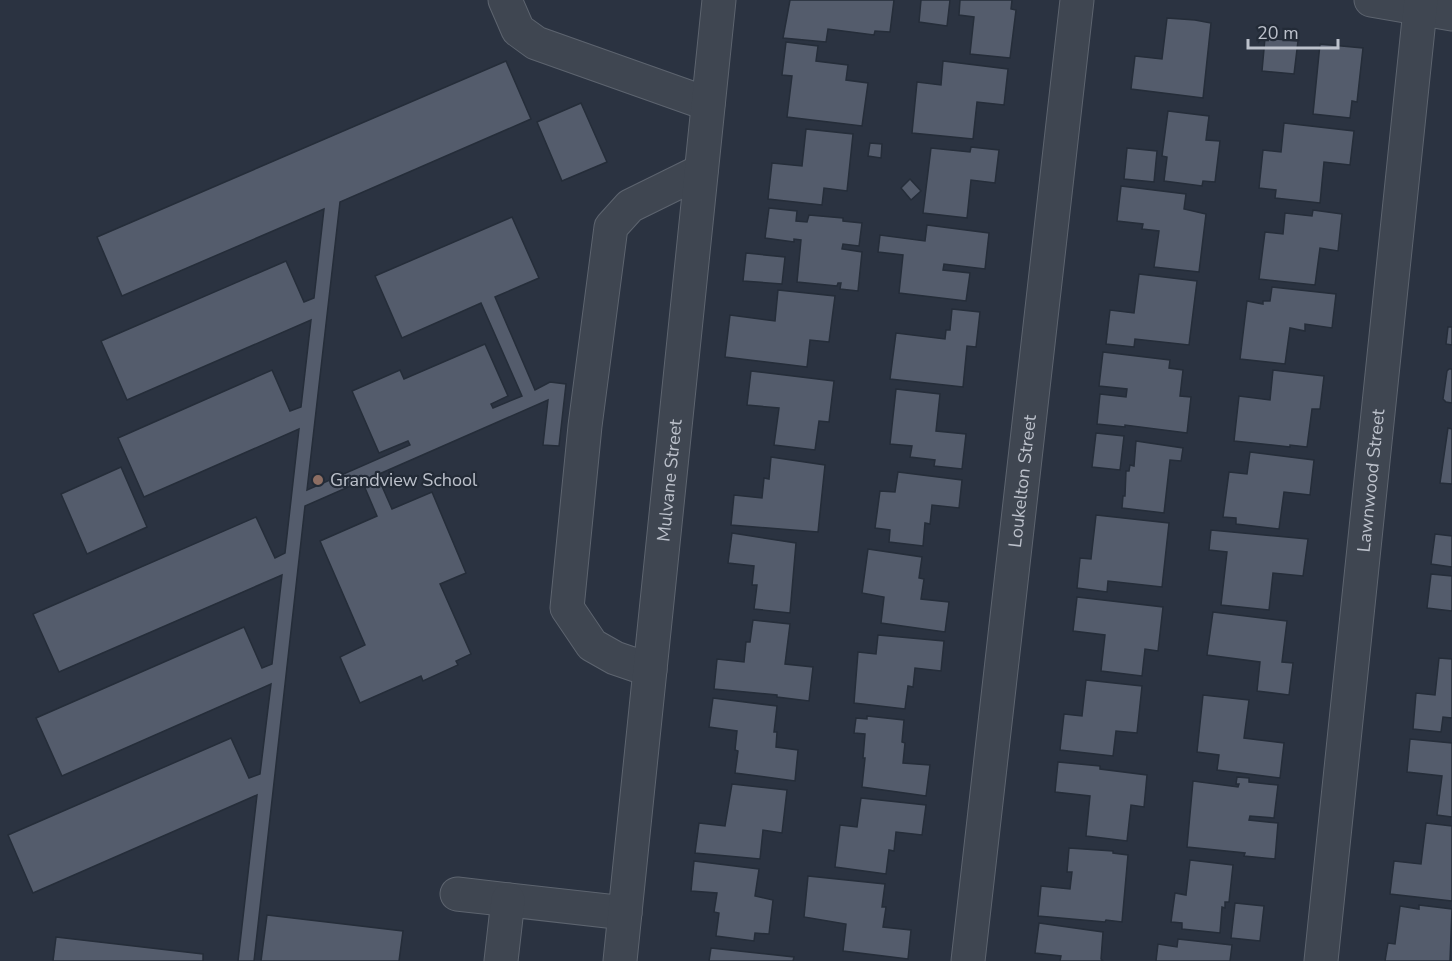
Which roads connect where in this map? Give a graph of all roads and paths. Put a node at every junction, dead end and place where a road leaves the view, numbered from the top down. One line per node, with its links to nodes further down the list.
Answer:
1 (506, 0): 7 (street)
2 (719, 0): 7 (street, Mulvane Street)
3 (1077, 0): 15 (street, Loukelton Street)
4 (1371, 0): 5 (street)
5 (1420, 5): 6 (street); 16 (street, Lawnwood Street)
6 (1452, 14)
7 (708, 104): 8 (street, Mulvane Street)
8 (701, 171): 9 (street, Mulvane Street); 9 (street)
9 (650, 670): 12 (street, Mulvane Street)
10 (457, 894): 11 (street)
11 (508, 900): 12 (street); 13 (street)
12 (625, 914): 14 (street, Mulvane Street)
13 (501, 961)
14 (620, 961)
15 (968, 961)
16 (1321, 961)

